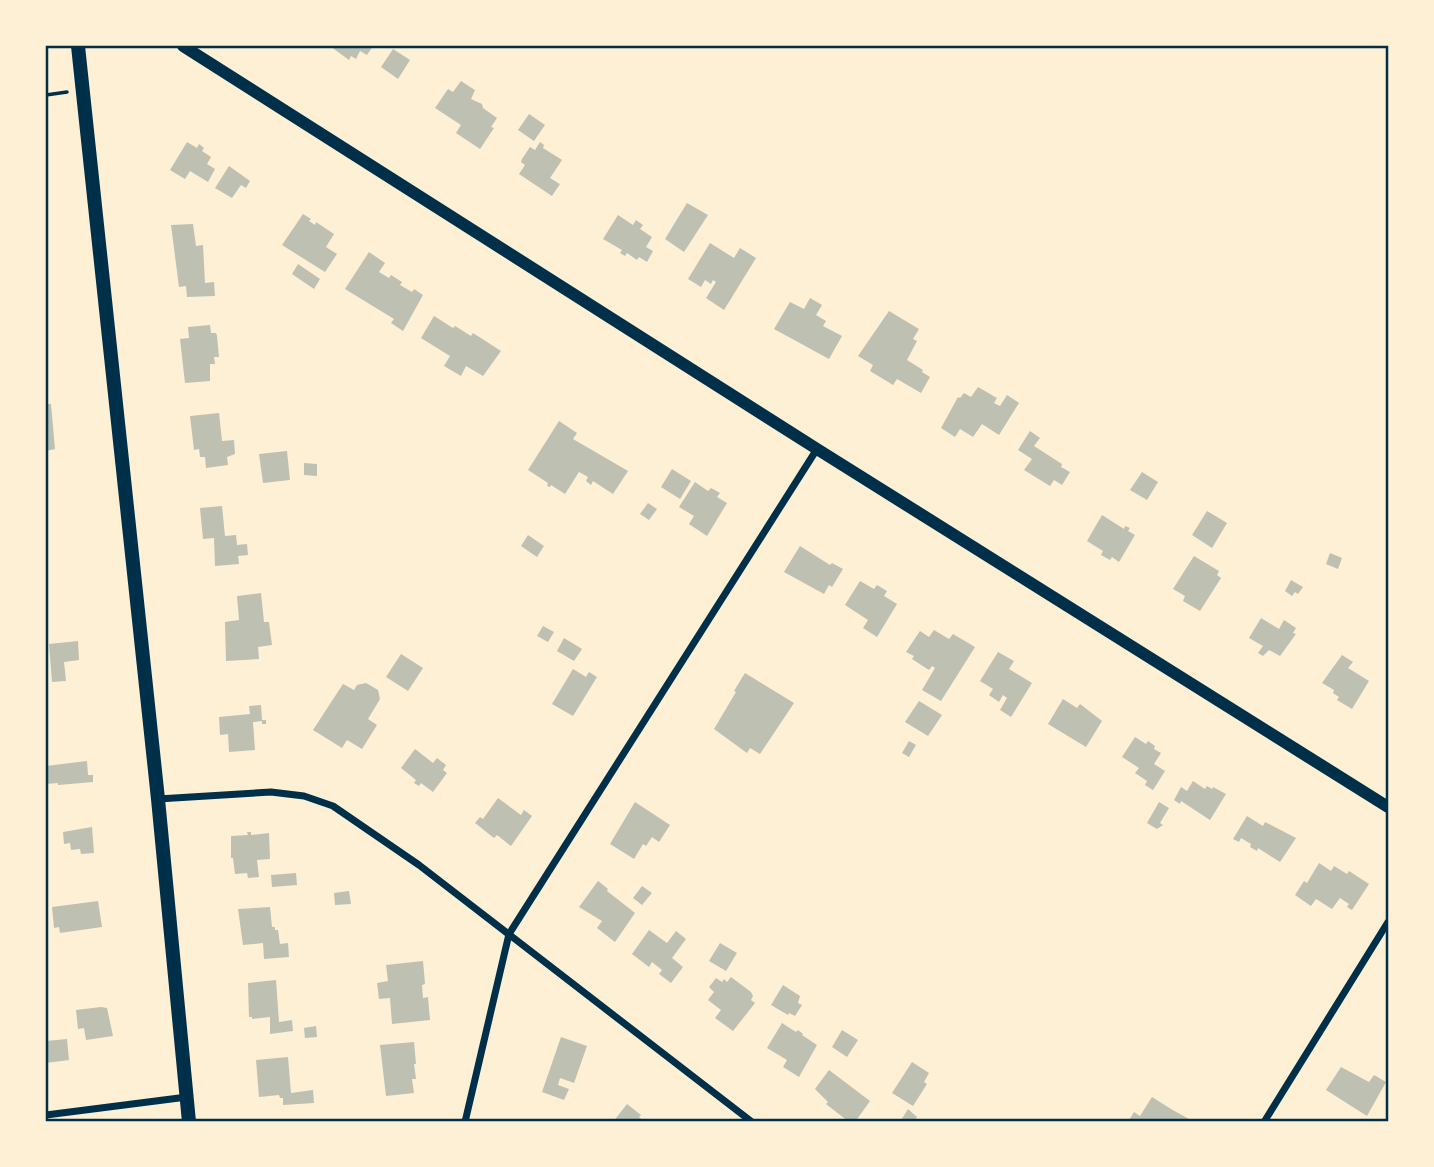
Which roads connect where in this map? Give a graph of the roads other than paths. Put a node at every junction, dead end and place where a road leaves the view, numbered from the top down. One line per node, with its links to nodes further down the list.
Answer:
1 (78, 46): 4 (main road)
2 (183, 46): 3 (street)
3 (817, 449): 5 (street); 7 (street)
4 (158, 799): 7 (street); 8 (main road)
5 (1388, 807)
6 (1388, 922): 13 (street)
7 (509, 934): 11 (street); 12 (street)
8 (187, 1097): 9 (street); 10 (main road)
9 (46, 1115)
10 (189, 1122)
11 (465, 1122)
12 (752, 1122)
13 (1264, 1122)

